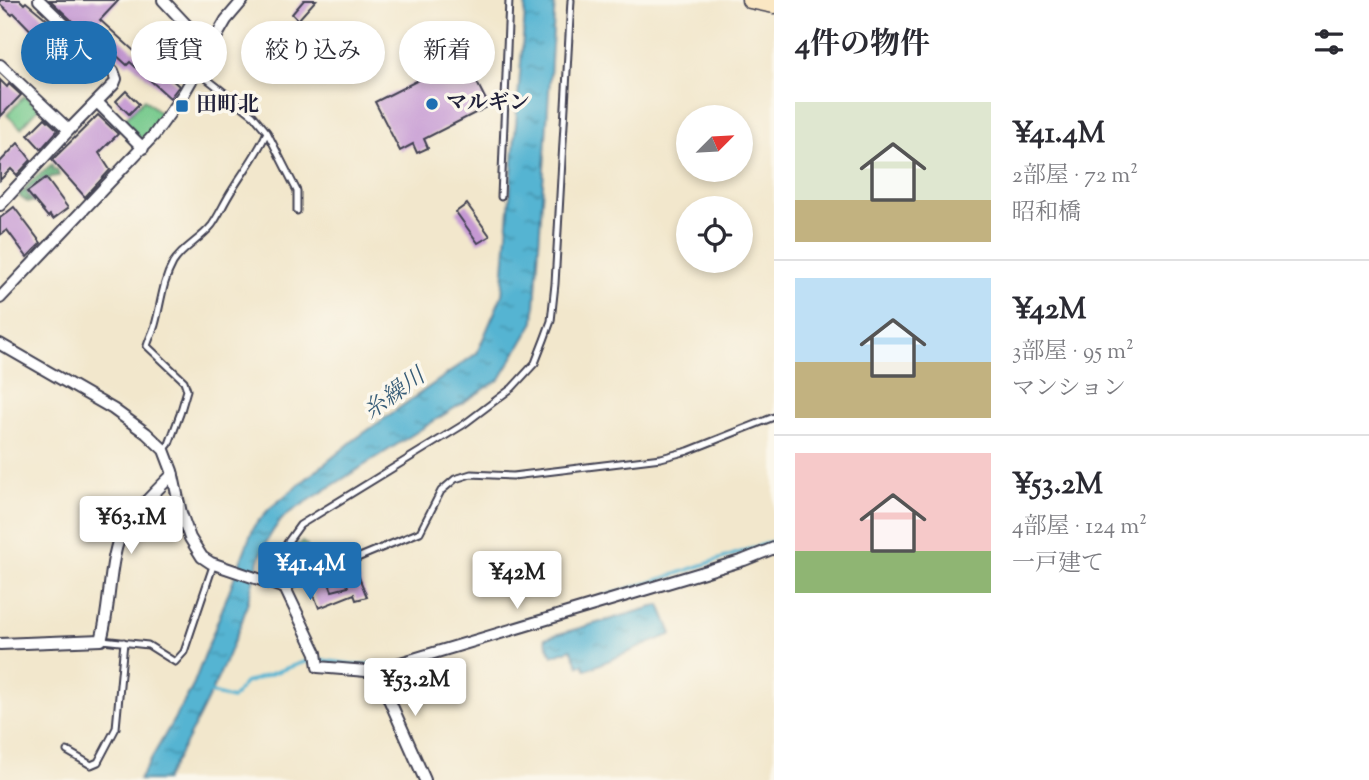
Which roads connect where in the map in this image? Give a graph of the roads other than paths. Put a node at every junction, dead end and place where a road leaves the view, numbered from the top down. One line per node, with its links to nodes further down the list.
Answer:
1 (38, 0): 13 (street)
2 (164, 0): 8 (street)
3 (243, 0): 9 (street)
4 (509, 0): 17 (lane)
5 (571, 0): 27 (lane)
6 (750, 0): 7 (main road)
7 (774, 5)
8 (183, 21)
9 (225, 21)
10 (0, 65): 14 (street)
11 (189, 84): 16 (street)
12 (214, 84): 15 (lane)
13 (97, 102): 14 (street); 16 (street)
14 (69, 130): 18 (street)
15 (267, 132): 19 (lane); 23 (lane)
16 (144, 148): 20 (street)
17 (501, 197)
18 (0, 205)
19 (297, 211)
20 (0, 298)
21 (0, 344): 23 (street)
22 (774, 417): 27 (lane)
23 (164, 450): 24 (street)
24 (173, 474): 26 (street); 28 (street)
25 (774, 548): 31 (street)
26 (217, 564): 27 (street); 29 (lane)
27 (276, 584): 31 (street)
28 (101, 640): 29 (lane); 30 (street)
29 (124, 642): 32 (lane)
30 (0, 644)
31 (376, 670): 33 (street)
32 (66, 751)
33 (425, 780)

